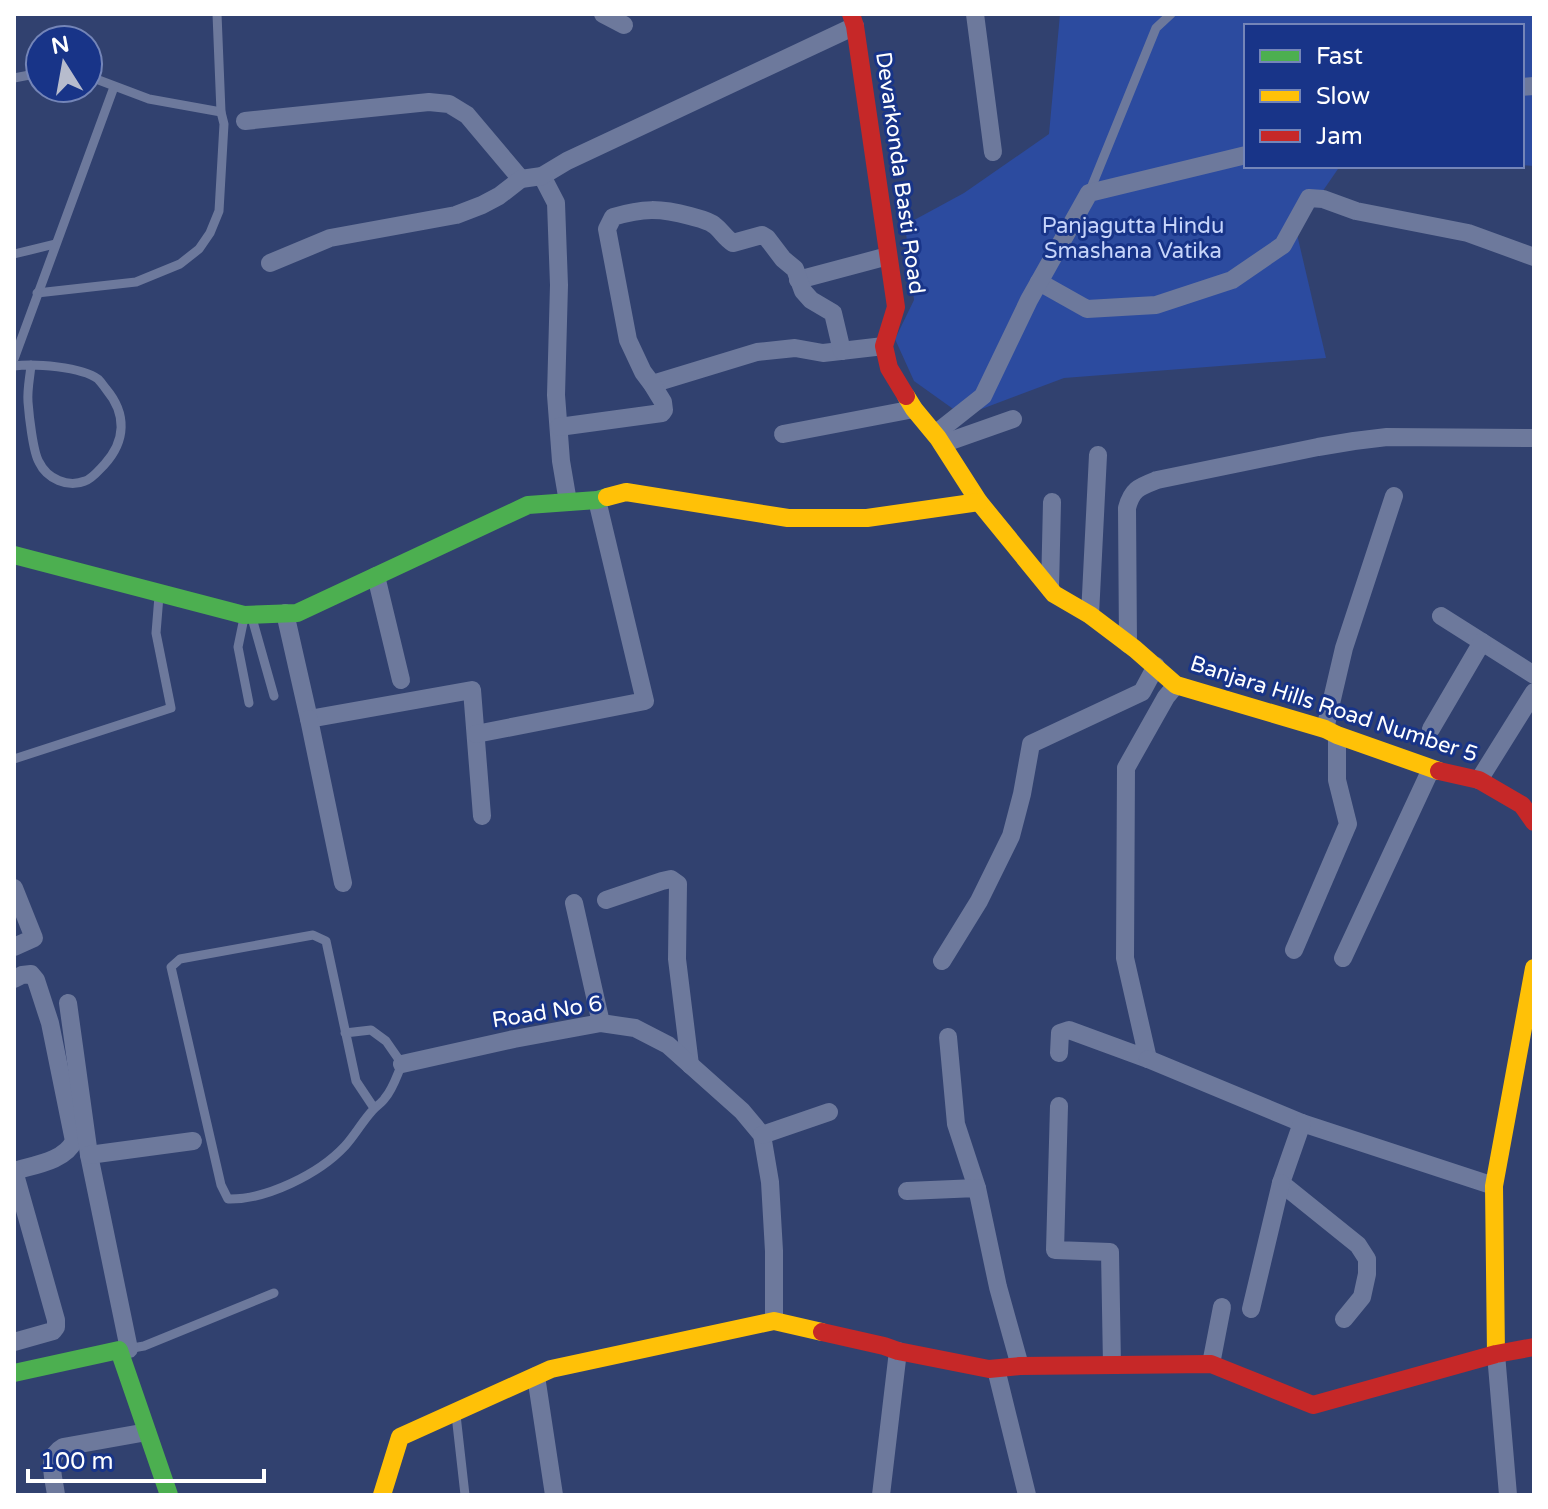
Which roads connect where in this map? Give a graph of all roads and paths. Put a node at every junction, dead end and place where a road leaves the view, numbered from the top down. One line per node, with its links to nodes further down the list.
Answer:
1 (217, 14): 9 (lane)
2 (603, 14): 6 (street)
3 (975, 14): 11 (street)
4 (1171, 14): 15 (lane)
5 (853, 20): 13 (street); 18 (street, Devarkonda Basti Road)
6 (624, 25)
7 (104, 83): 8 (lane)
8 (114, 87): 9 (lane); 16 (lane)
9 (221, 112): 23 (lane)
10 (245, 121): 14 (street)
11 (993, 152)
12 (1244, 155): 15 (street)
13 (542, 176): 14 (street); 32 (street)
14 (521, 179): 20 (street)
15 (1089, 193): 22 (street)
16 (55, 244): 17 (lane); 23 (lane)
17 (14, 254)
18 (888, 256): 21 (street); 24 (street, Devarkonda Basti Road)
19 (1534, 257): 22 (street)
20 (270, 263)
21 (798, 280): 25 (street); 29 (street)
22 (1039, 282): 35 (street)
23 (37, 293): 26 (lane)
24 (884, 346): 25 (street); 30 (street)
25 (842, 351): 29 (street)
26 (14, 359)
27 (31, 365): 27 (lane); 28 (lane)
28 (14, 366)
29 (652, 384): 32 (street)
30 (914, 409): 33 (street); 35 (street)
31 (1013, 419): 35 (street)
32 (559, 427): 40 (street)
33 (783, 434)
34 (1534, 436): 36 (street); 52 (street)
35 (938, 439): 41 (street)
36 (1534, 445)
37 (1098, 455): 49 (street)
38 (1394, 496): 64 (street)
39 (597, 500): 40 (street); 41 (street); 65 (street)
40 (568, 502): 44 (street)
41 (979, 502): 45 (street, Banjara Hills Road Number 5)
42 (1052, 502): 45 (street)
43 (14, 555): 46 (street)
44 (376, 576): 47 (street); 57 (street)
45 (1050, 589): 49 (street, Banjara Hills Road Number 5)
46 (159, 593): 48 (street); 66 (lane)
47 (285, 613): 48 (street); 62 (street)
48 (248, 615): 53 (lane); 54 (lane)
49 (1090, 615): 52 (street, Banjara Hills Road Number 5)
50 (1441, 616): 51 (street)
51 (1482, 642): 56 (street); 63 (street)
52 (1132, 646): 55 (street, Banjara Hills Road Number 5)
53 (261, 654): 54 (lane); 60 (lane)
54 (241, 659): 61 (lane)
55 (1156, 666): 58 (street, Banjara Hills Road Number 5); 78 (street)
56 (1534, 675)
57 (401, 680)
58 (1176, 685): 64 (street, Banjara Hills Road Number 5); 87 (street)
59 (1534, 692): 68 (street)
60 (274, 696)
61 (249, 703)
62 (309, 719): 65 (street); 71 (street)
63 (1431, 729)
64 (1331, 732): 67 (street, Banjara Hills Road Number 5); 76 (street)
65 (476, 734): 69 (street)
66 (14, 759)
67 (1431, 769): 68 (street, Banjara Hills Road Number 5); 77 (street)
68 (1479, 780): 70 (street, Banjara Hills Road Number 5)
69 (482, 816)
70 (1534, 822)
71 (343, 883)
72 (14, 888): 75 (street)
73 (606, 900): 89 (street)
74 (574, 903): 82 (street)
75 (14, 947)
76 (1294, 950)
77 (1343, 958)
78 (942, 961)
79 (1534, 968): 86 (street)
80 (14, 979): 97 (street)
81 (68, 1003): 96 (street)
82 (601, 1023): 88 (street, Road No 6); 89 (street, Road No 6)
83 (345, 1033): 88 (lane); 91 (lane); 91 (lane)
84 (948, 1037): 100 (street)
85 (1059, 1053): 87 (street)
86 (1526, 1053): 99 (street)
87 (1148, 1059): 93 (street)
88 (402, 1064): 91 (lane)
89 (690, 1065): 94 (street, Road No 6)
90 (1059, 1106): 113 (street)
91 (374, 1108)
92 (829, 1112): 94 (street)
93 (1302, 1123): 98 (street); 99 (street)
94 (762, 1135): 106 (street)
95 (193, 1141): 96 (street)
96 (89, 1155): 109 (street)
97 (14, 1171): 107 (street)
98 (1281, 1183): 104 (street); 105 (street)
99 (1494, 1186): 111 (street)
100 (977, 1188): 101 (street); 114 (street)
101 (907, 1191)
102 (274, 1293): 109 (lane)
103 (1222, 1307): 112 (street)
104 (1251, 1309)
105 (1344, 1319)
106 (774, 1321): 110 (street); 117 (street)
107 (14, 1342)
108 (1534, 1347): 111 (street)
109 (124, 1349): 116 (street); 119 (street)
110 (898, 1351): 115 (street); 125 (street)
111 (1496, 1354): 112 (street); 127 (street)
112 (1211, 1364): 113 (street)
113 (1112, 1365): 114 (street)
114 (1020, 1366): 115 (street)
115 (996, 1369): 126 (street)
116 (14, 1373)
117 (536, 1376): 118 (street); 124 (street)
118 (456, 1412): 122 (street); 123 (lane)
119 (147, 1432): 120 (street); 121 (street)
120 (56, 1495)
121 (169, 1495)
122 (382, 1495)
123 (465, 1495)
124 (554, 1495)
125 (881, 1495)
126 (1027, 1495)
127 (1508, 1495)

